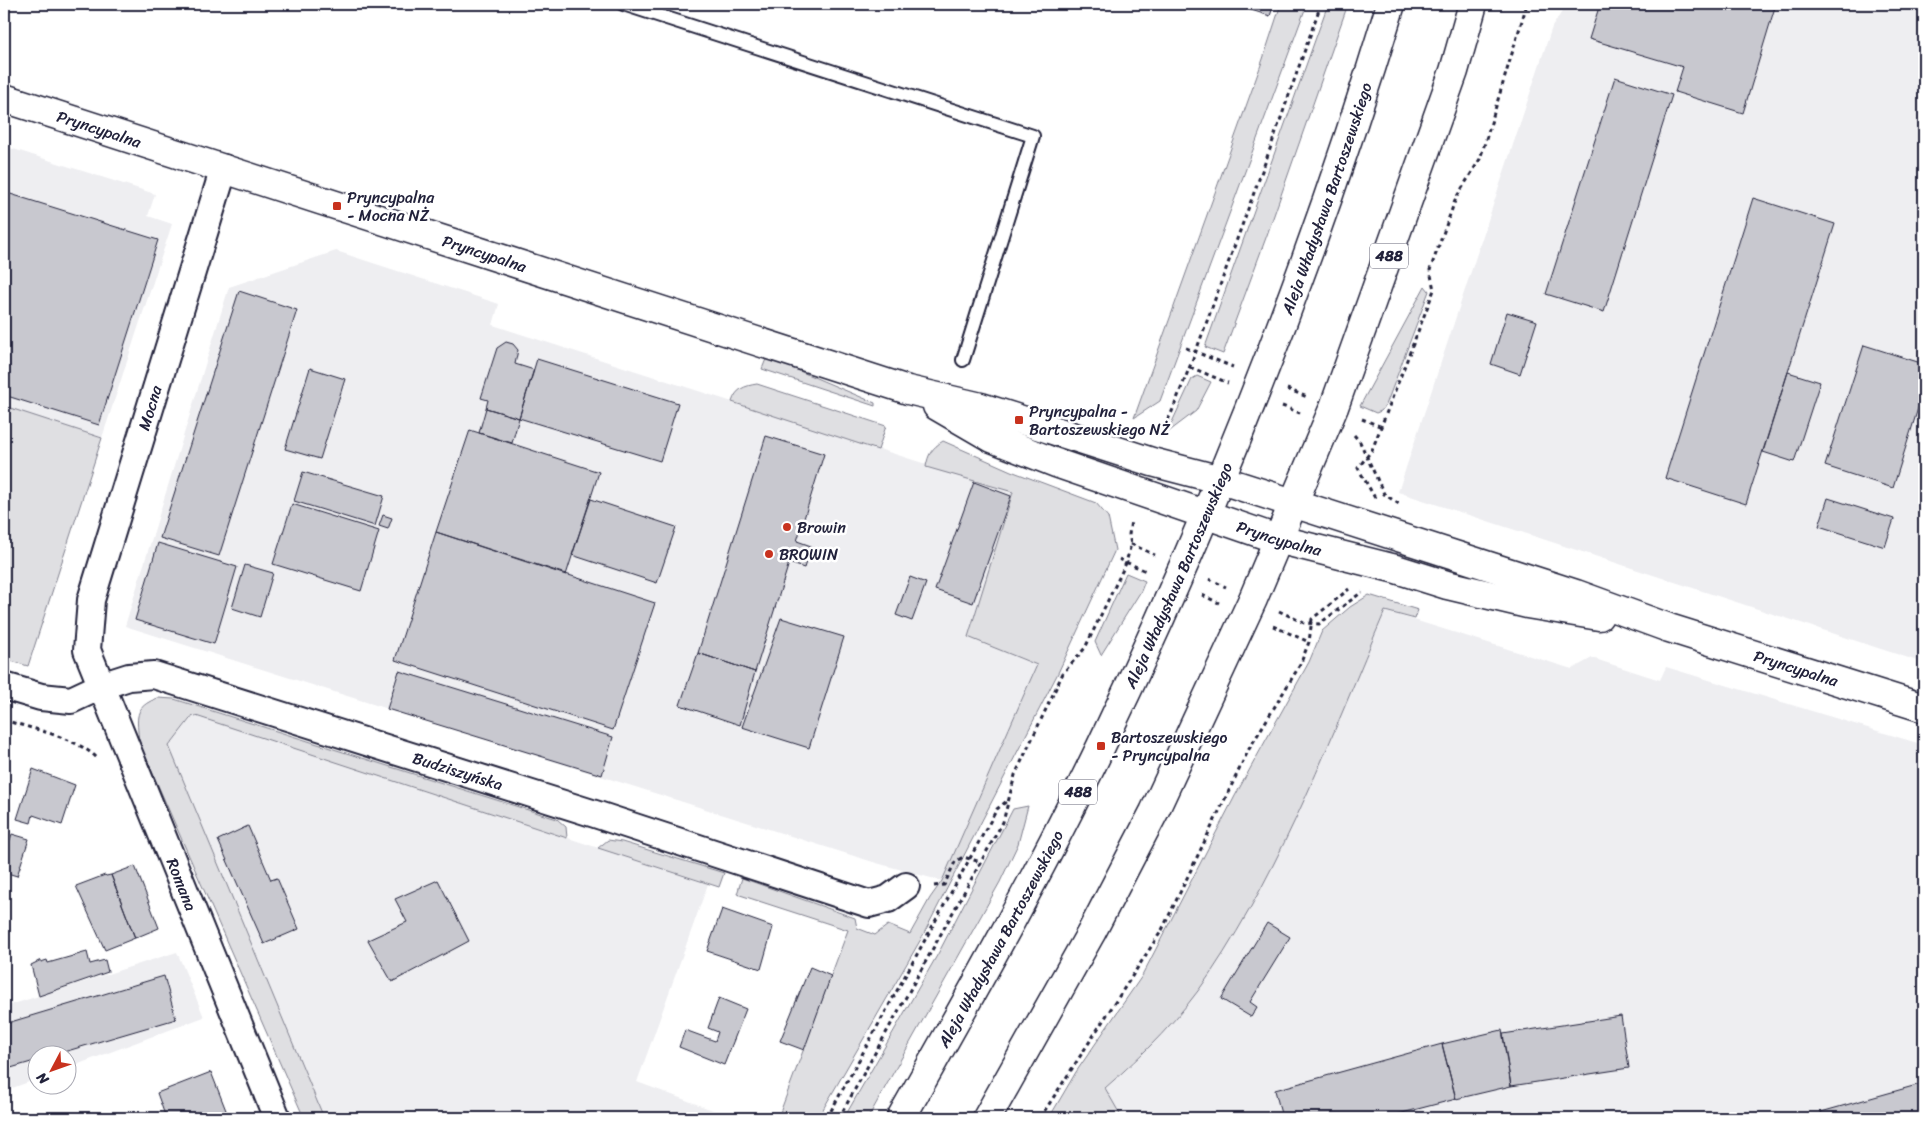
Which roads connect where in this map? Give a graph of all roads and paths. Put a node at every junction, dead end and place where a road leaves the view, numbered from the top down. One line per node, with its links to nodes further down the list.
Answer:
1 (623, 4): 8 (lane)
2 (1320, 4): 12 (path)
3 (1391, 4): 13 (street, Aleja Władysława Bartoszewskiego / 488)
4 (1473, 4): 15 (street, 488)
5 (1527, 4): 11 (path)
6 (4, 98): 7 (street, Pryncypalna)
7 (224, 168): 9 (street, Pryncypalna); 26 (street, Mocna)
8 (963, 360)
9 (908, 390): 12 (street, Pryncypalna); 14 (street, Pryncypalna)
10 (1356, 436): 11 (path)
11 (1368, 458): 16 (path)
12 (1152, 462): 13 (street, Pryncypalna)
13 (1221, 480): 15 (street, Pryncypalna); 17 (street, Aleja Władysława Bartoszewskiego / 488)
14 (1142, 492): 17 (street, Pryncypalna); 20 (path)
15 (1293, 504): 18 (street, 488); 24 (street, Pryncypalna)
16 (1404, 507)
17 (1206, 514): 18 (street, Pryncypalna); 21 (street, Aleja Władysława Bartoszewskiego / 488)
18 (1277, 539): 22 (street, 488); 24 (street, Pryncypalna)
19 (1119, 559): 20 (path)
20 (1126, 563): 21 (path); 32 (path)
21 (1175, 584): 22 (path); 39 (street, Aleja Władysława Bartoszewskiego / 488)
22 (1246, 614): 25 (path); 40 (street, 488)
23 (1312, 624): 25 (path)
24 (1669, 628): 29 (street, Pryncypalna)
25 (1309, 642): 41 (path)
26 (87, 650): 28 (street, Romana)
27 (4, 686): 28 (street, Budziszyńska)
28 (101, 686): 35 (street, Budziszyńska); 36 (street, Romana)
29 (1924, 708)
30 (4, 720): 31 (path)
31 (100, 761)
32 (1008, 799): 33 (path); 34 (path)
33 (970, 858): 34 (path); 35 (path); 37 (path)
34 (981, 862): 38 (path)
35 (906, 886)
36 (278, 1118)
37 (827, 1118)
38 (838, 1118)
39 (901, 1118)
40 (987, 1118)
41 (1040, 1118)

